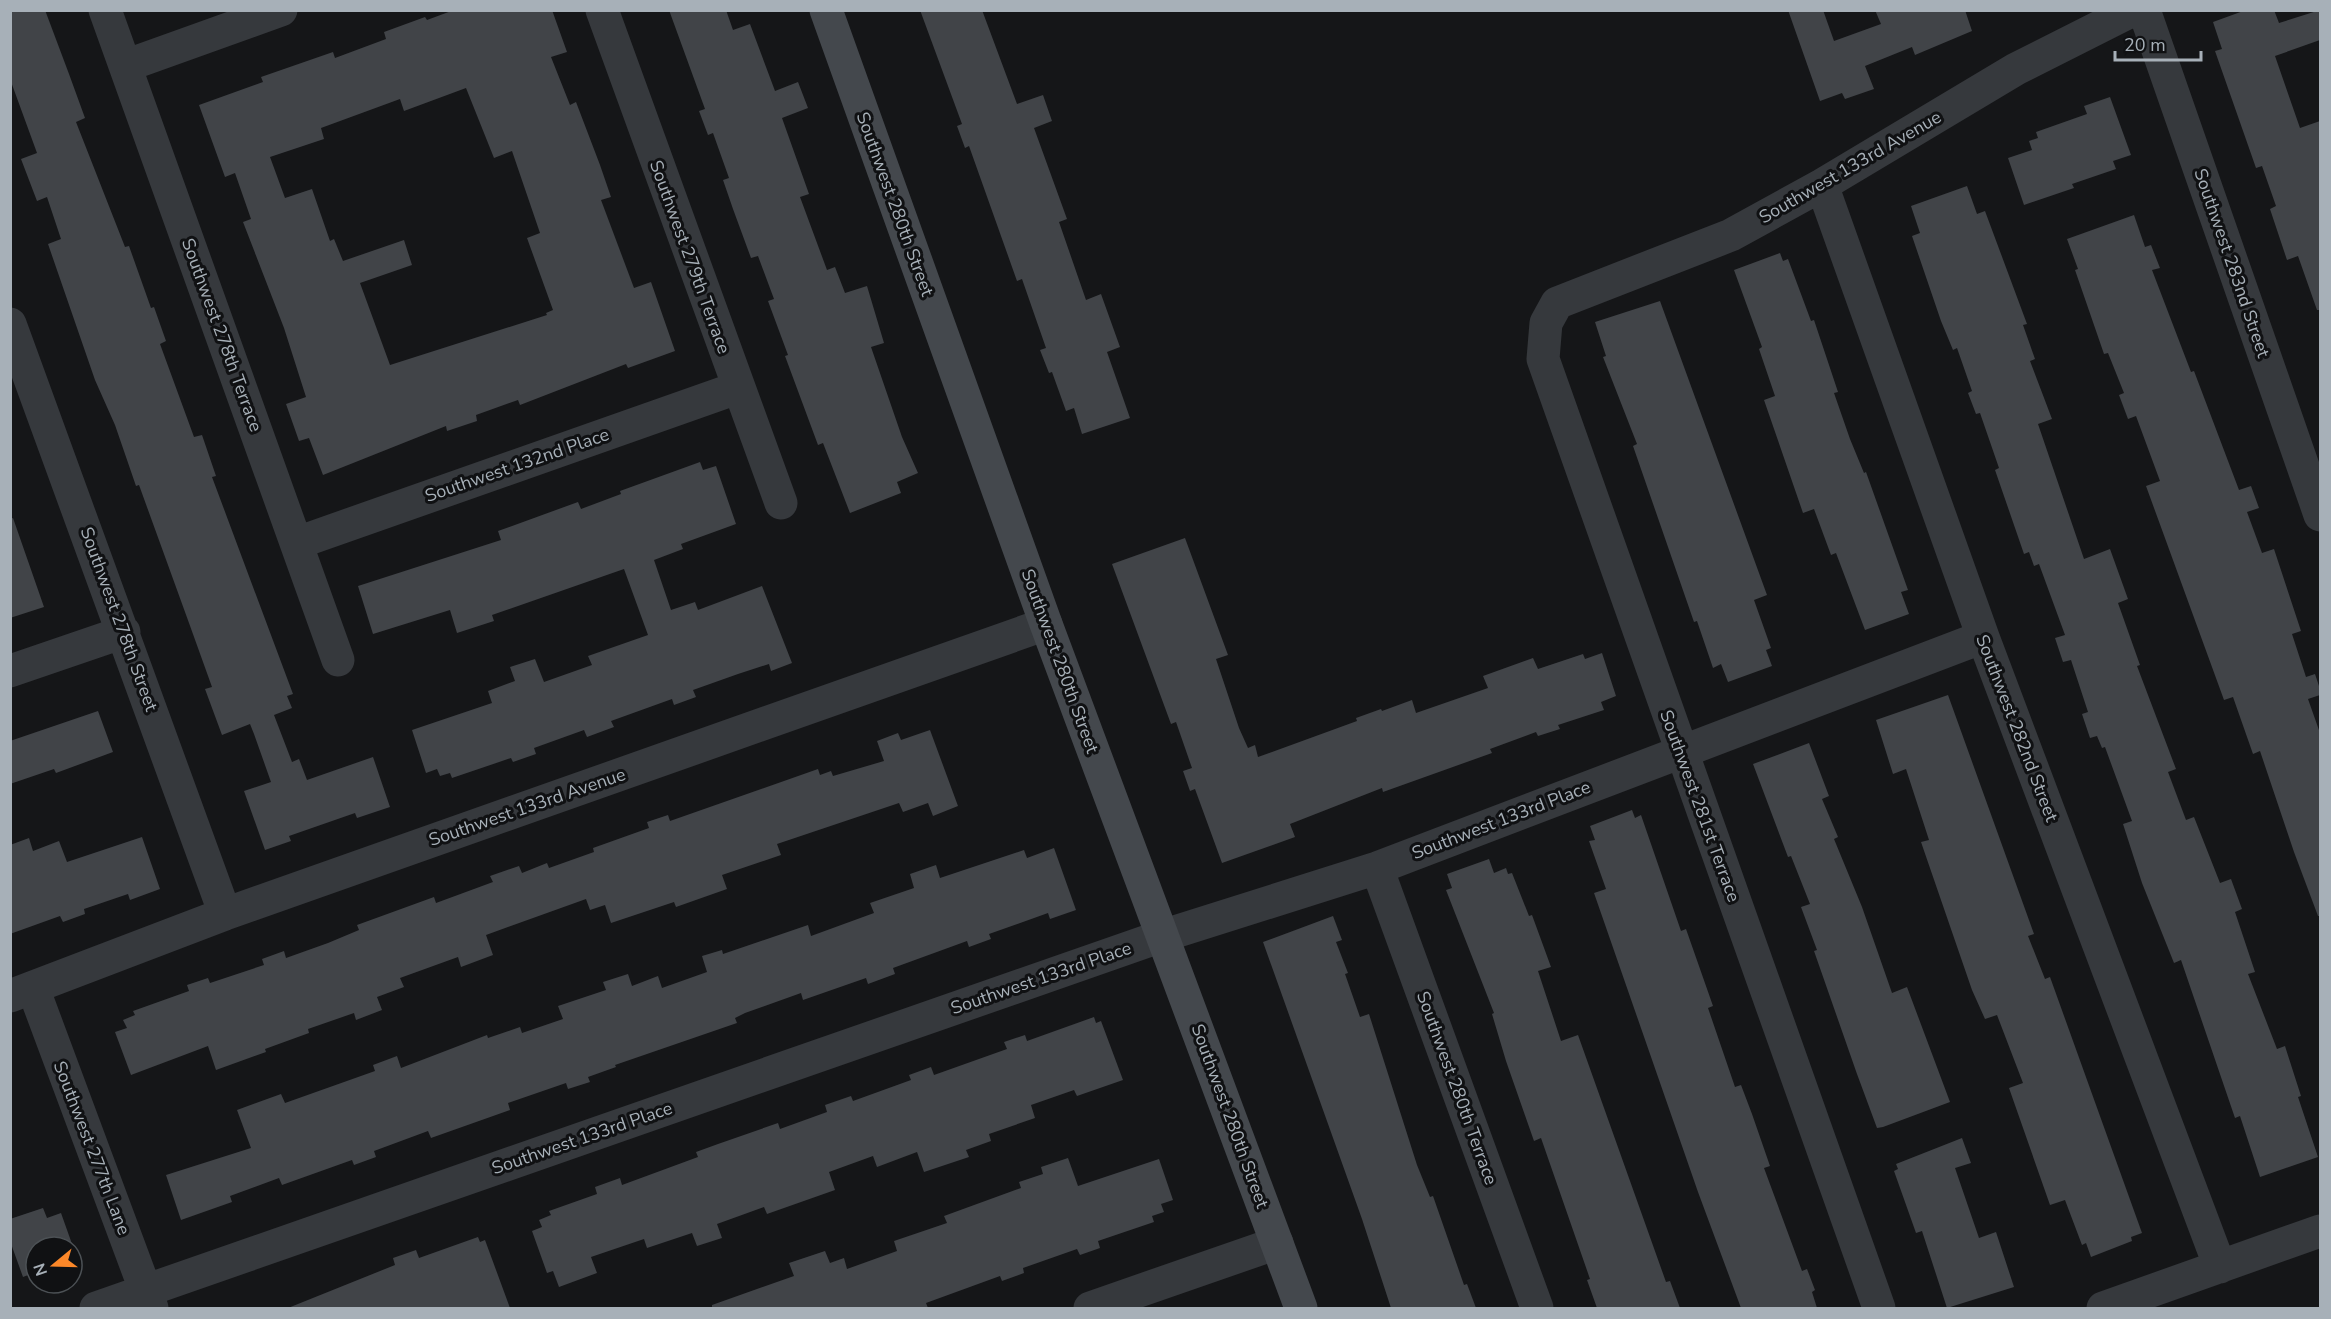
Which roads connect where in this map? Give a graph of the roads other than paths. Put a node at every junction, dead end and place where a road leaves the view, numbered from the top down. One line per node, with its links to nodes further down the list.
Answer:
1 (105, 10): 7 (street, Southwest 278th Terrace)
2 (281, 10): 7 (street)
3 (602, 10): 11 (street, Southwest 279th Terrace)
4 (826, 10): 15 (street, Southwest 280th Street)
5 (2133, 10): 8 (street, Southwest 133rd Avenue)
6 (2144, 10): 13 (street, Southwest 283nd Street)
7 (125, 66): 14 (street, Southwest 278th Terrace)
8 (1822, 186): 9 (street, Southwest 133rd Avenue); 17 (street, Southwest 282nd Street)
9 (1557, 303): 20 (street, Southwest 281st Terrace)
10 (10, 324): 16 (street, Southwest 278th Street)
11 (737, 388): 12 (street, Southwest 279th Terrace); 14 (street, Southwest 132nd Place)
12 (781, 503)
13 (2320, 515)
14 (297, 543): 18 (street, Southwest 278th Terrace)
15 (1046, 624): 22 (street, Southwest 133rd Avenue); 23 (street, Southwest 280th Street)
16 (124, 632): 19 (street); 22 (street, Southwest 278th Street)
17 (1983, 637): 20 (street, Southwest 133rd Place); 27 (street, Southwest 282nd Street)
18 (338, 660)
19 (10, 671)
20 (1681, 752): 21 (street, Southwest 133rd Place); 33 (street, Southwest 281st Terrace)
21 (1377, 868): 23 (street, Southwest 133rd Place); 32 (street, Southwest 280th Terrace)
22 (225, 914): 24 (street, Southwest 133rd Avenue)
23 (1162, 936): 26 (street, Southwest 280th Street); 28 (street, Southwest 133rd Place)
24 (22, 992): 28 (street, Southwest 277th Lane)
25 (2320, 1231): 27 (street)
26 (1277, 1243): 30 (street); 31 (street, Southwest 280th Street)
27 (2220, 1267): 34 (street)
28 (149, 1300): 29 (street, Southwest 133rd Place)
29 (96, 1308)
30 (1090, 1308)
31 (1301, 1308)
32 (1537, 1308)
33 (1879, 1308)
34 (2103, 1308)

